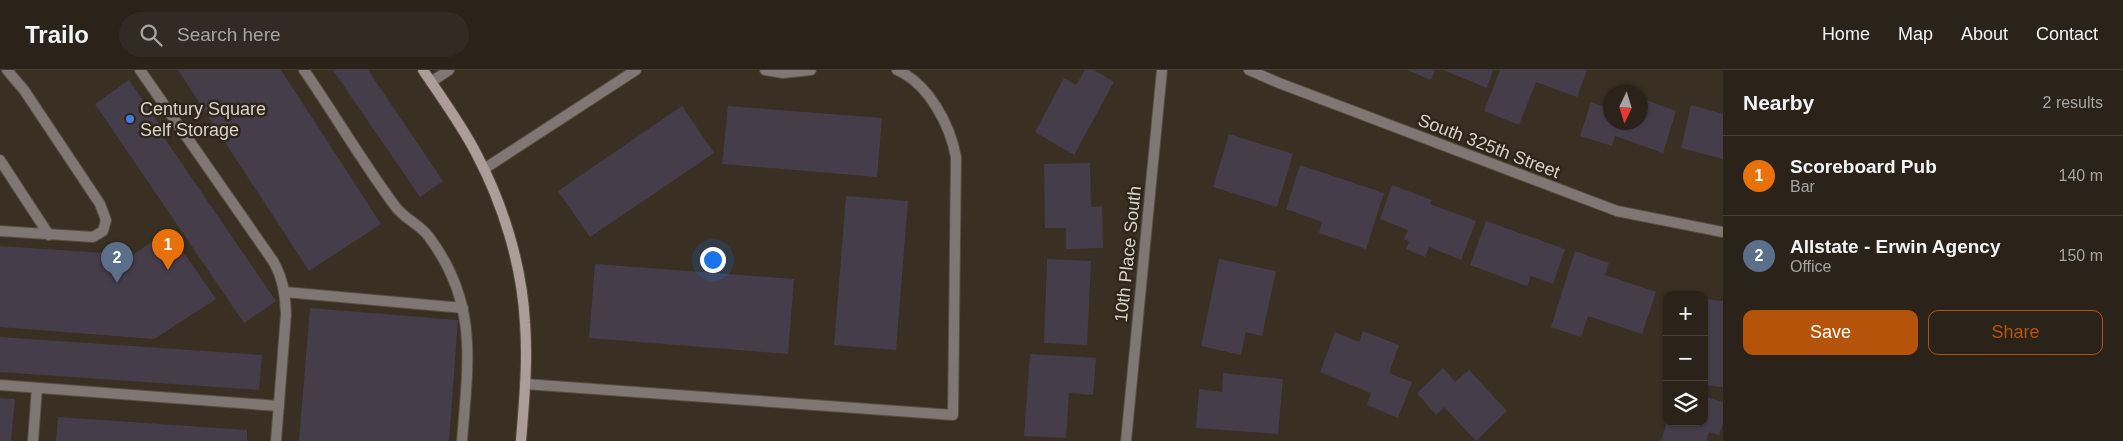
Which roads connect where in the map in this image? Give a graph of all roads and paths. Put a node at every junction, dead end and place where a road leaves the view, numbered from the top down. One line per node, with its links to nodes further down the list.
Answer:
1 (7, 70): 17 (street)
2 (140, 70): 18 (street)
3 (304, 70): 19 (street)
4 (423, 70): 12 (street)
5 (449, 70): 12 (street)
6 (636, 70): 14 (street)
7 (765, 70): 8 (street)
8 (811, 70)
9 (897, 70): 20 (street)
10 (1162, 70): 28 (street, 10th Place South)
11 (1250, 70): 16 (street, South 325th Street)
12 (431, 82): 14 (street)
13 (0, 160): 17 (street)
14 (484, 169): 20 (street)
15 (0, 231): 17 (street)
16 (1723, 232)
17 (49, 235)
18 (285, 292): 19 (street); 23 (street)
19 (463, 308): 26 (street)
20 (525, 384): 27 (street)
21 (0, 385): 22 (street)
22 (37, 388): 23 (street); 24 (street)
23 (279, 406): 25 (street)
24 (33, 441)
25 (276, 441)
26 (462, 441)
27 (521, 441)
28 (1126, 441)

